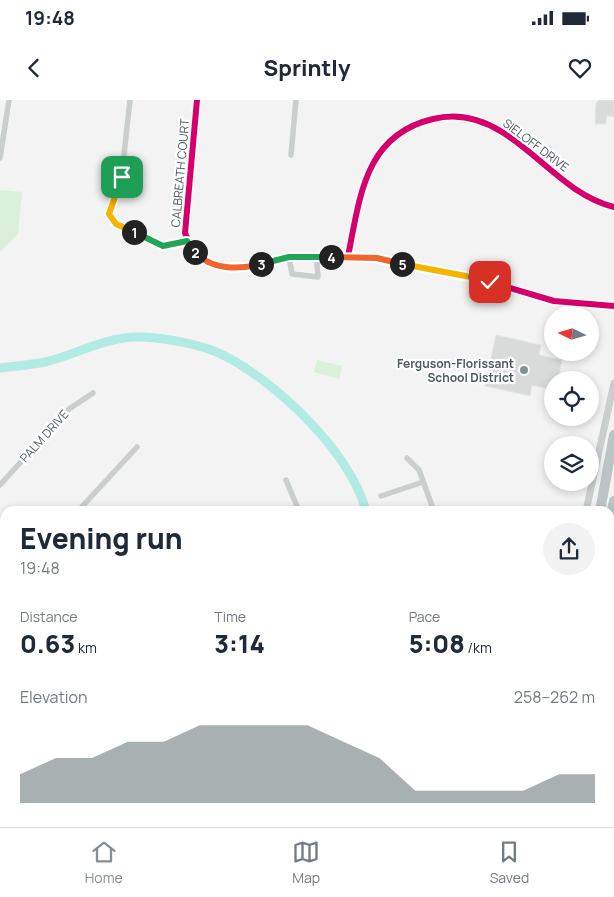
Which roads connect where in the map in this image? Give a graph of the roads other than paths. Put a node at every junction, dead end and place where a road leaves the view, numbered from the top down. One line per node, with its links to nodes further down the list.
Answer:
1 (9, 100): 6 (street)
2 (130, 100): 8 (street)
3 (198, 100): 8 (street, CALBREATH COURT)
4 (296, 100): 5 (street)
5 (291, 155)
6 (0, 158)
7 (614, 206): 9 (street, SIELOFF DRIVE)
8 (189, 244): 10 (street)
9 (348, 256): 11 (street); 12 (street)
10 (289, 257): 11 (street); 11 (street)
11 (320, 257)
12 (614, 306)
13 (614, 383): 25 (street)
14 (93, 393): 20 (street, PALM DRIVE)
15 (614, 435): 26 (highway)
16 (137, 448): 22 (street)
17 (407, 458): 19 (street)
18 (286, 480): 23 (street)
19 (424, 482): 21 (street); 24 (street)
20 (0, 485)
21 (381, 496)
22 (83, 506)
23 (298, 506)
24 (432, 506)
25 (587, 506)
26 (601, 506)

